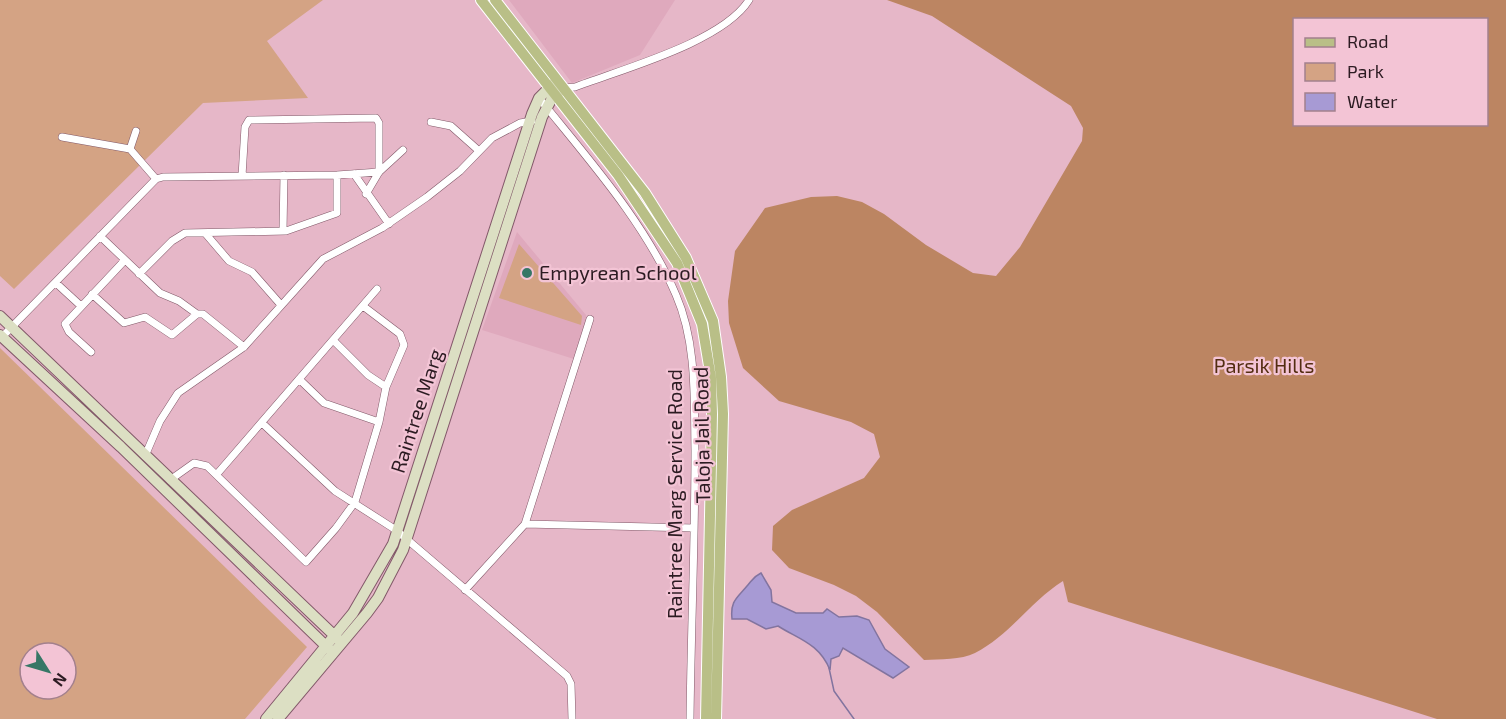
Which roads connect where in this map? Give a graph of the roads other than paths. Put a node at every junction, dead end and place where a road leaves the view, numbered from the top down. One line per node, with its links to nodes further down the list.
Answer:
1 (481, 0): 4 (main road)
2 (495, 0): 4 (main road)
3 (749, 0): 4 (street)
4 (557, 88): 5 (main road, Raintree Marg); 6 (main road, Raintree Marg); 62 (main road, Taloja Jail Road); 63 (main road, Taloja Jail Road)
5 (539, 98): 6 (street, Raintree Marg Service Road); 8 (main road, Raintree Marg)
6 (547, 107): 8 (main road, Raintree Marg); 53 (street, Raintree Marg Service Road)
7 (431, 122): 13 (street)
8 (535, 122): 13 (street); 54 (main road, Raintree Marg); 55 (main road, Raintree Marg)
9 (136, 131): 11 (street)
10 (62, 137): 11 (street)
11 (130, 149): 19 (street)
12 (403, 150): 14 (street)
13 (478, 150): 21 (street)
14 (380, 172): 15 (street); 18 (street); 20 (street)
15 (354, 174): 17 (street); 20 (street)
16 (284, 175): 17 (street); 18 (street); 22 (street)
17 (337, 175): 22 (street)
18 (242, 176): 19 (street)
19 (156, 179): 24 (street)
20 (366, 194): 21 (street)
21 (389, 224): 30 (street)
22 (283, 231): 23 (street)
23 (205, 232): 26 (street); 30 (street)
24 (100, 236): 25 (street); 27 (street)
25 (125, 260): 26 (street); 29 (street)
26 (139, 274): 33 (street)
27 (56, 283): 31 (street); 36 (street)
28 (377, 289): 32 (street)
29 (92, 294): 31 (street); 33 (street)
30 (280, 305): 39 (street)
31 (81, 306): 40 (street)
32 (363, 306): 38 (street); 42 (street)
33 (197, 314): 39 (street)
34 (0, 316): 36 (main road)
35 (590, 319): 52 (street)
36 (16, 328): 37 (main road); 43 (main road)
37 (3, 339): 44 (main road)
38 (333, 340): 41 (street); 42 (street)
39 (244, 347): 48 (street)
40 (91, 352)
41 (299, 380): 45 (street); 46 (street)
42 (386, 387): 45 (street)
43 (92, 405): 44 (main road); 47 (main road)
44 (79, 410): 47 (main road)
45 (379, 422): 51 (street)
46 (262, 423): 49 (street); 51 (street)
47 (126, 448): 48 (main road); 50 (main road)
48 (145, 456): 50 (main road)
49 (216, 474): 50 (street); 51 (street)
50 (166, 484): 57 (main road); 58 (main road)
51 (355, 502): 54 (street)
52 (525, 524): 53 (street); 56 (street)
53 (694, 528): 61 (street, Raintree Marg Service Road)
54 (396, 530): 55 (street); 57 (main road, Raintree Marg)
55 (406, 542): 56 (street); 57 (main road, Raintree Marg)
56 (465, 590): 60 (street)
57 (339, 640): 58 (main road, Raintree Marg)
58 (330, 650): 59 (main road, Raintree Marg)
59 (271, 718)
60 (572, 719)
61 (690, 719)
62 (706, 719)
63 (716, 719)

